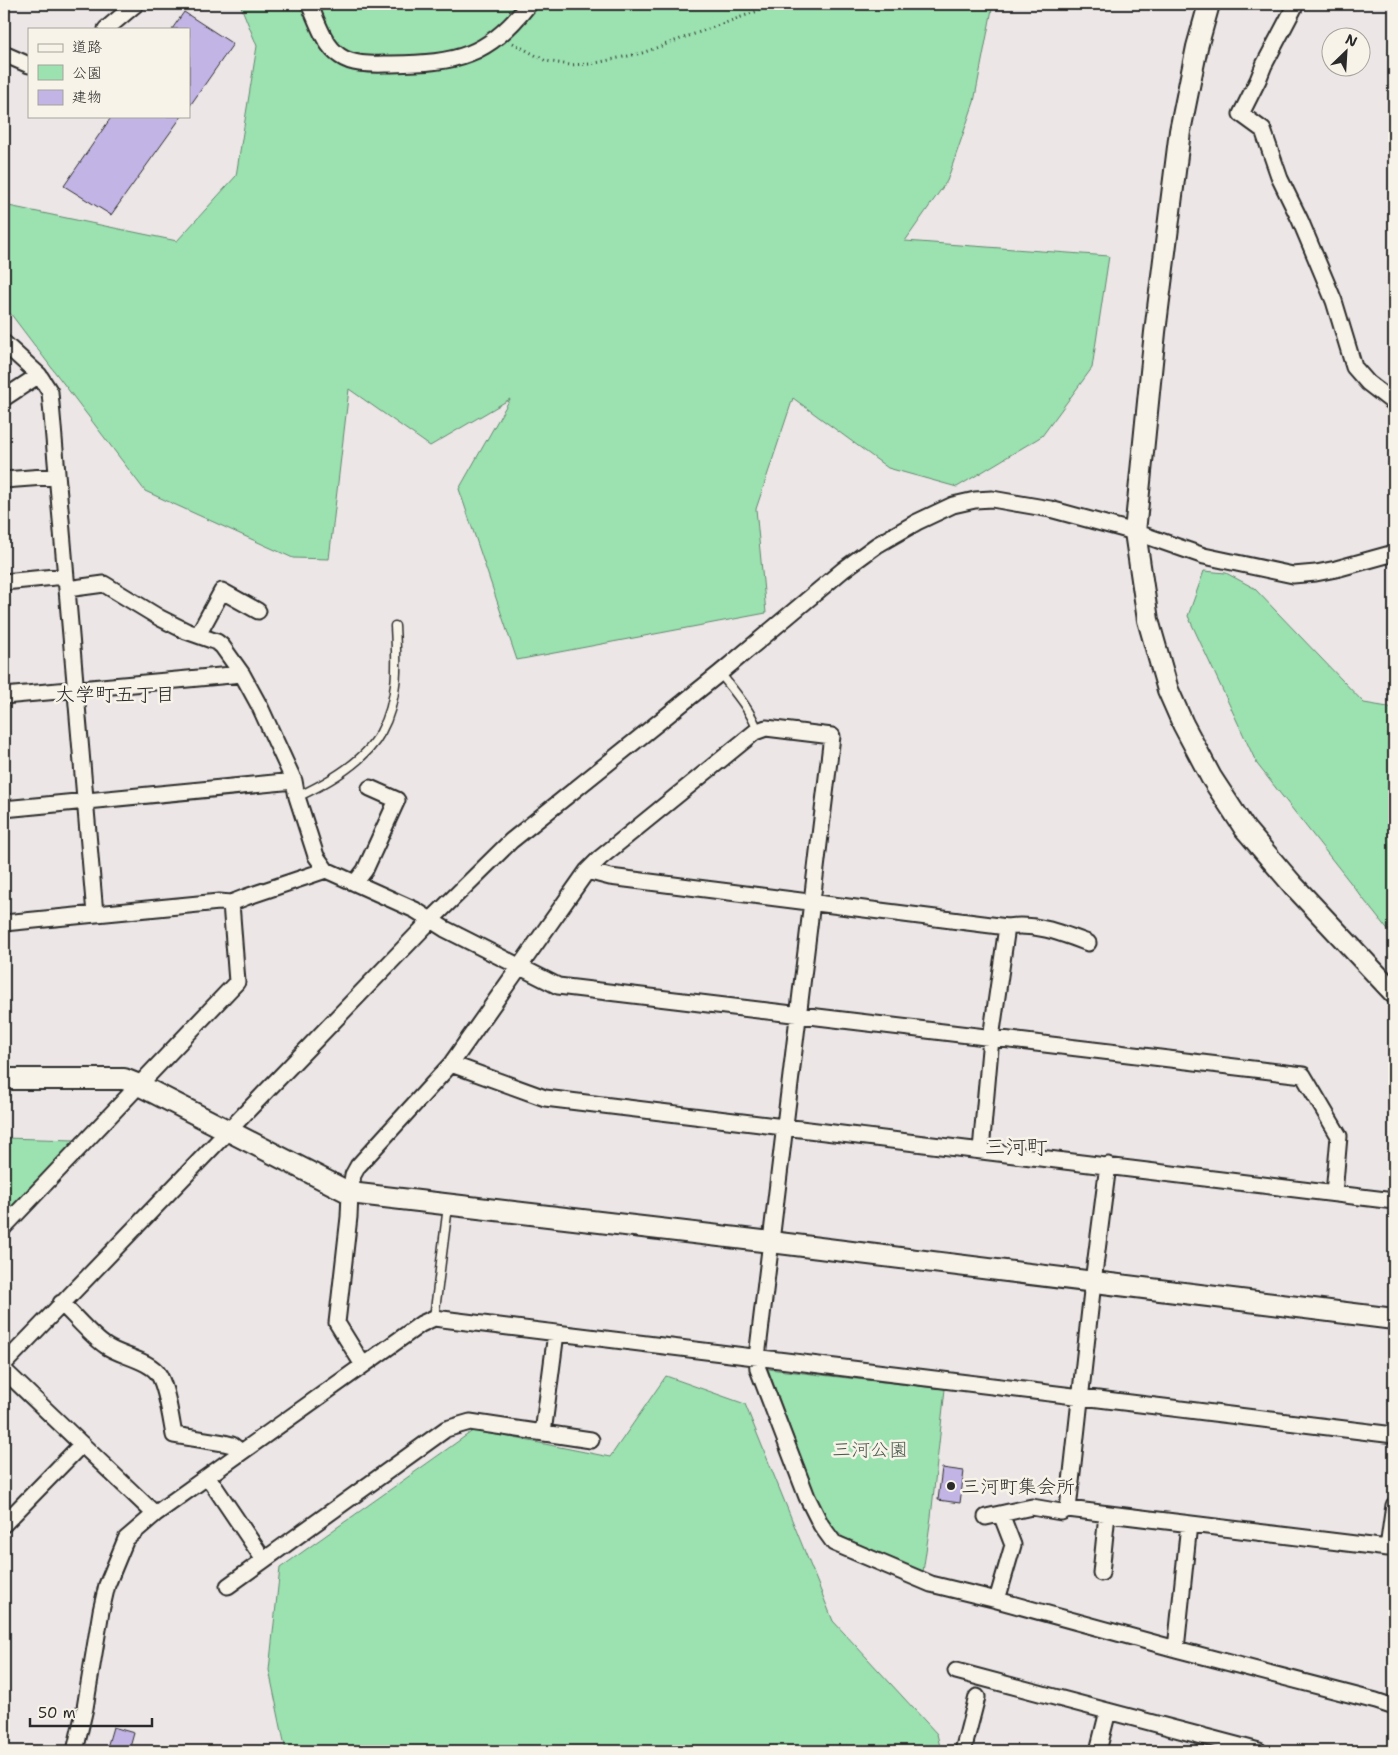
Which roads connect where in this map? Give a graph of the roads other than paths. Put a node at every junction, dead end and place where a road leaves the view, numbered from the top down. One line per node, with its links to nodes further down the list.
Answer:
1 (136, 4): 6 (street)
2 (309, 4): 3 (street)
3 (529, 4)
4 (1209, 4): 15 (street)
5 (1296, 4): 12 (street)
6 (107, 28)
7 (4, 54): 8 (street)
8 (28, 66)
9 (4, 344): 10 (street)
10 (39, 375): 11 (street); 13 (street)
11 (4, 398)
12 (1394, 404)
13 (57, 476): 14 (street); 18 (street)
14 (4, 480)
15 (1135, 532): 16 (street); 22 (street); 43 (street)
16 (1394, 553)
17 (4, 582): 18 (street)
18 (66, 583): 21 (street); 24 (street)
19 (258, 611): 21 (street)
20 (395, 626): 29 (lane)
21 (198, 635): 23 (street)
22 (720, 672): 26 (lane); 38 (street)
23 (242, 674): 24 (street); 27 (street)
24 (76, 689): 25 (street); 30 (street)
25 (4, 696)
26 (758, 731): 33 (street); 35 (street)
27 (294, 781): 29 (street); 30 (street)
28 (370, 788): 34 (street)
29 (296, 797): 32 (street)
30 (85, 800): 31 (street); 37 (street)
31 (4, 809)
32 (326, 870): 34 (street); 36 (street)
33 (587, 871): 35 (street); 42 (street)
34 (355, 883): 38 (street)
35 (812, 902): 40 (street); 44 (street)
36 (230, 904): 37 (street); 48 (street)
37 (95, 914): 39 (street)
38 (431, 920): 42 (street); 50 (street)
39 (4, 924)
40 (1007, 927): 41 (street); 45 (street)
41 (1088, 943)
42 (520, 966): 44 (street); 46 (street)
43 (1394, 993)
44 (798, 1014): 45 (street); 49 (street)
45 (991, 1038): 51 (street); 54 (street)
46 (451, 1064): 49 (street); 53 (street)
47 (4, 1079): 48 (street)
48 (140, 1085): 50 (street); 57 (street)
49 (786, 1126): 51 (street); 58 (street)
50 (227, 1131): 53 (street); 60 (street)
51 (981, 1150): 52 (street)
52 (1108, 1165): 54 (street); 59 (street)
53 (350, 1193): 56 (street); 66 (street)
54 (1334, 1194): 55 (street)
55 (1394, 1201)
56 (448, 1204): 58 (street); 61 (lane)
57 (4, 1227)
58 (771, 1242): 59 (street); 64 (street)
59 (1093, 1282): 62 (street); 68 (street)
60 (61, 1303): 65 (street); 73 (street)
61 (434, 1318): 63 (street); 66 (street)
62 (1394, 1319)
63 (556, 1332): 64 (street); 69 (street)
64 (757, 1357): 68 (street); 85 (street)
65 (4, 1364)
66 (362, 1365): 73 (street)
67 (4, 1370): 72 (street)
68 (1080, 1397): 70 (street); 76 (street)
69 (543, 1433): 71 (street); 82 (street)
70 (1394, 1435)
71 (591, 1440)
72 (82, 1444): 77 (street); 79 (street)
73 (241, 1452): 74 (street)
74 (208, 1477): 77 (street); 82 (street)
75 (1394, 1505): 81 (street)
76 (1068, 1509): 78 (street); 85 (street)
77 (155, 1514): 91 (street)
78 (1107, 1514): 80 (street); 83 (street)
79 (4, 1524)
80 (1189, 1524): 81 (street); 86 (street)
81 (1392, 1545)
82 (264, 1560): 84 (street)
83 (1101, 1573)
84 (228, 1586)
85 (997, 1600): 86 (street)
86 (1176, 1649): 89 (street)
87 (956, 1671): 90 (street)
88 (977, 1697): 92 (street)
89 (1394, 1707)
90 (1108, 1711): 93 (street); 94 (street)
91 (75, 1751)
92 (963, 1751)
93 (1098, 1751)
94 (1258, 1751)

